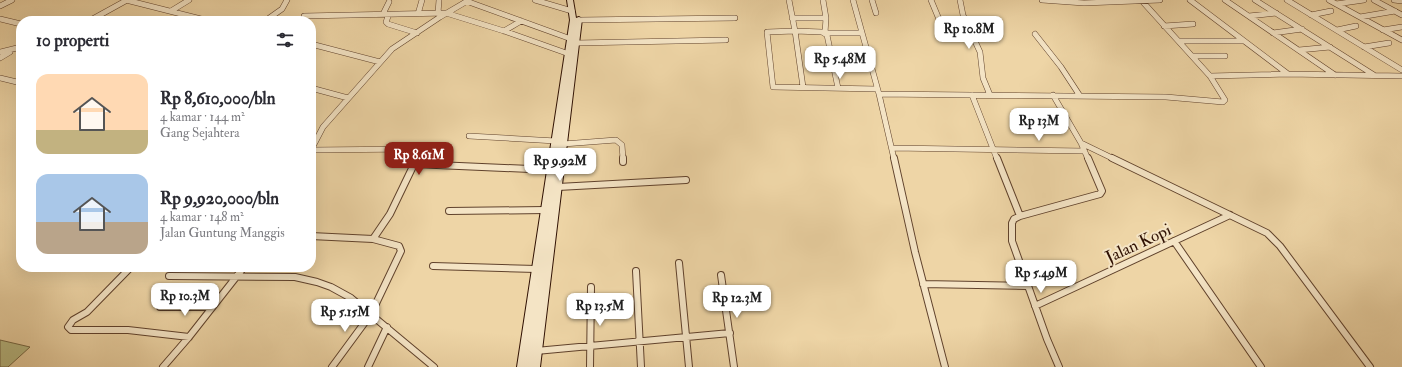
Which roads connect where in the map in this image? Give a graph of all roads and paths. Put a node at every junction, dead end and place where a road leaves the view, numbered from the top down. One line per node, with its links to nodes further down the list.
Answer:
1 (12, 0): 31 (street)
2 (126, 0): 35 (street); 44 (street)
3 (189, 0): 35 (street)
4 (287, 0): 46 (street)
5 (422, 0): 40 (street)
6 (439, 0): 36 (street)
7 (535, 0): 32 (street)
8 (570, 0): 32 (street)
9 (576, 0): 54 (street)
10 (789, 0): 51 (street)
11 (822, 0): 52 (street)
12 (853, 0): 66 (street)
13 (872, 0): 37 (street)
14 (931, 0): 71 (street)
15 (960, 0): 104 (street)
16 (1042, 0): 27 (street)
17 (1160, 0): 27 (street)
18 (1190, 0): 76 (street)
19 (1225, 0): 48 (street)
20 (1255, 0): 38 (street)
21 (1287, 0): 42 (street)
22 (1329, 0): 30 (street)
23 (1364, 0): 30 (street)
24 (1374, 0): 34 (street)
25 (1394, 0): 29 (street)
26 (468, 1): 41 (street); 55 (street)
27 (1142, 1): 58 (street)
28 (389, 2): 39 (street)
29 (1402, 2)
30 (1336, 4): 49 (street)
31 (0, 6)
32 (572, 11): 75 (street)
33 (1331, 11): 42 (street)
34 (1395, 11): 43 (street); 49 (street)
35 (171, 12): 45 (street)
36 (438, 13): 40 (street); 41 (street)
37 (876, 13)
38 (1276, 13): 48 (street); 61 (street)
39 (386, 14): 40 (street); 47 (street); 68 (street)
40 (418, 14)
41 (446, 14): 65 (street); 68 (street)
42 (1311, 15): 62 (street)
43 (1402, 15)
44 (98, 16)
45 (183, 16)
46 (271, 16)
47 (304, 16)
48 (1249, 16): 67 (street)
49 (1360, 17): 63 (street)
50 (735, 18): 54 (street)
51 (792, 18): 52 (street); 64 (street)
52 (826, 18): 69 (street)
53 (0, 19): 56 (street)
54 (579, 20): 75 (street)
55 (521, 21): 65 (street); 75 (street)
56 (16, 23)
57 (1193, 24): 58 (street)
58 (1164, 26): 73 (street)
59 (1356, 26): 62 (street)
60 (1402, 27): 63 (street)
61 (1302, 30): 67 (street); 79 (street)
62 (1336, 30): 80 (street)
63 (1384, 30): 74 (street)
64 (795, 31): 69 (street); 99 (street); 99 (street)
65 (504, 32): 84 (street)
66 (862, 32): 69 (street); 102 (street)
67 (1273, 32): 82 (street)
68 (417, 33): 88 (street)
69 (825, 33): 100 (street)
70 (1035, 34): 106 (street)
71 (946, 36)
72 (726, 40): 75 (street)
73 (1179, 40): 76 (street); 85 (street)
74 (1402, 40)
75 (574, 41): 84 (street); 107 (street)
76 (1243, 41): 92 (street)
77 (1389, 43): 80 (street)
78 (316, 45): 88 (street)
79 (1330, 47): 82 (street); 94 (street)
80 (1364, 47): 90 (street)
81 (15, 49): 83 (street); 87 (street)
82 (1299, 50): 93 (street)
83 (0, 52)
84 (568, 54): 107 (street)
85 (1193, 56): 86 (street); 95 (street)
86 (1225, 56)
87 (0, 58)
88 (380, 62): 108 (street)
89 (1402, 62): 90 (street)
90 (1392, 64): 91 (street)
91 (1402, 70)
92 (1288, 74): 93 (street); 95 (street)
93 (1335, 75): 94 (street)
94 (1375, 75): 96 (street)
95 (1210, 76): 106 (street)
96 (1402, 76)
97 (0, 78): 98 (street)
98 (16, 81)
99 (803, 87): 100 (street)
100 (838, 88): 102 (street)
101 (316, 89): 108 (street)
102 (878, 91): 103 (street); 113 (street)
103 (972, 95): 104 (street); 115 (street)
104 (990, 95): 105 (street)
105 (1053, 95): 106 (street); 112 (street)
106 (1080, 96)
107 (566, 97): 111 (street)
108 (348, 98): 110 (street)
109 (469, 136): 111 (street)
110 (316, 140)
111 (560, 142): 117 (street); 119 (street); 121 (street)
112 (1081, 143): 116 (street); 124 (street)
113 (893, 148): 115 (street); 139 (street)
114 (316, 150): 118 (street)
115 (994, 150): 116 (street); 125 (street)
116 (1084, 151): 125 (street)
117 (623, 162)
118 (414, 164): 119 (street); 127 (street)
119 (552, 170): 122 (street)
120 (686, 180): 121 (street)
121 (558, 187): 138 (street)
122 (546, 210): 123 (street); 131 (street)
123 (449, 211)
124 (1230, 215): 128 (street, Jalan Kopi); 166 (street)
125 (1020, 216): 141 (street)
126 (316, 236): 127 (street)
127 (373, 239): 145 (street)
128 (1174, 241): 142 (street, Jalan Kopi); 165 (street)
129 (679, 263): 149 (street)
130 (434, 266): 131 (street)
131 (536, 269): 138 (street)
132 (636, 271): 150 (street)
133 (126, 272): 148 (street)
134 (240, 272): 137 (street)
135 (721, 274): 147 (street)
136 (169, 276): 137 (street)
137 (237, 277): 144 (street); 145 (street)
138 (540, 280): 152 (street); 157 (street)
139 (923, 284): 141 (street); 163 (street)
140 (591, 286): 151 (street)
141 (1027, 286): 142 (street)
142 (1035, 306): 164 (street)
143 (160, 307): 144 (street)
144 (212, 308): 148 (street)
145 (372, 314): 146 (street); 154 (street)
146 (387, 327): 155 (street); 156 (street)
147 (730, 333): 149 (street); 162 (street)
148 (189, 337): 153 (street)
149 (687, 337): 150 (street); 161 (street)
150 (640, 342): 151 (street); 160 (street)
151 (590, 346): 152 (street); 159 (street)
152 (536, 351): 158 (street)
153 (163, 367)
154 (332, 367)
155 (368, 367)
156 (434, 367)
157 (522, 367)
158 (534, 367)
159 (590, 367)
160 (641, 367)
161 (690, 367)
162 (734, 367)
163 (945, 367)
164 (1059, 367)
165 (1261, 367)
166 (1370, 367)

